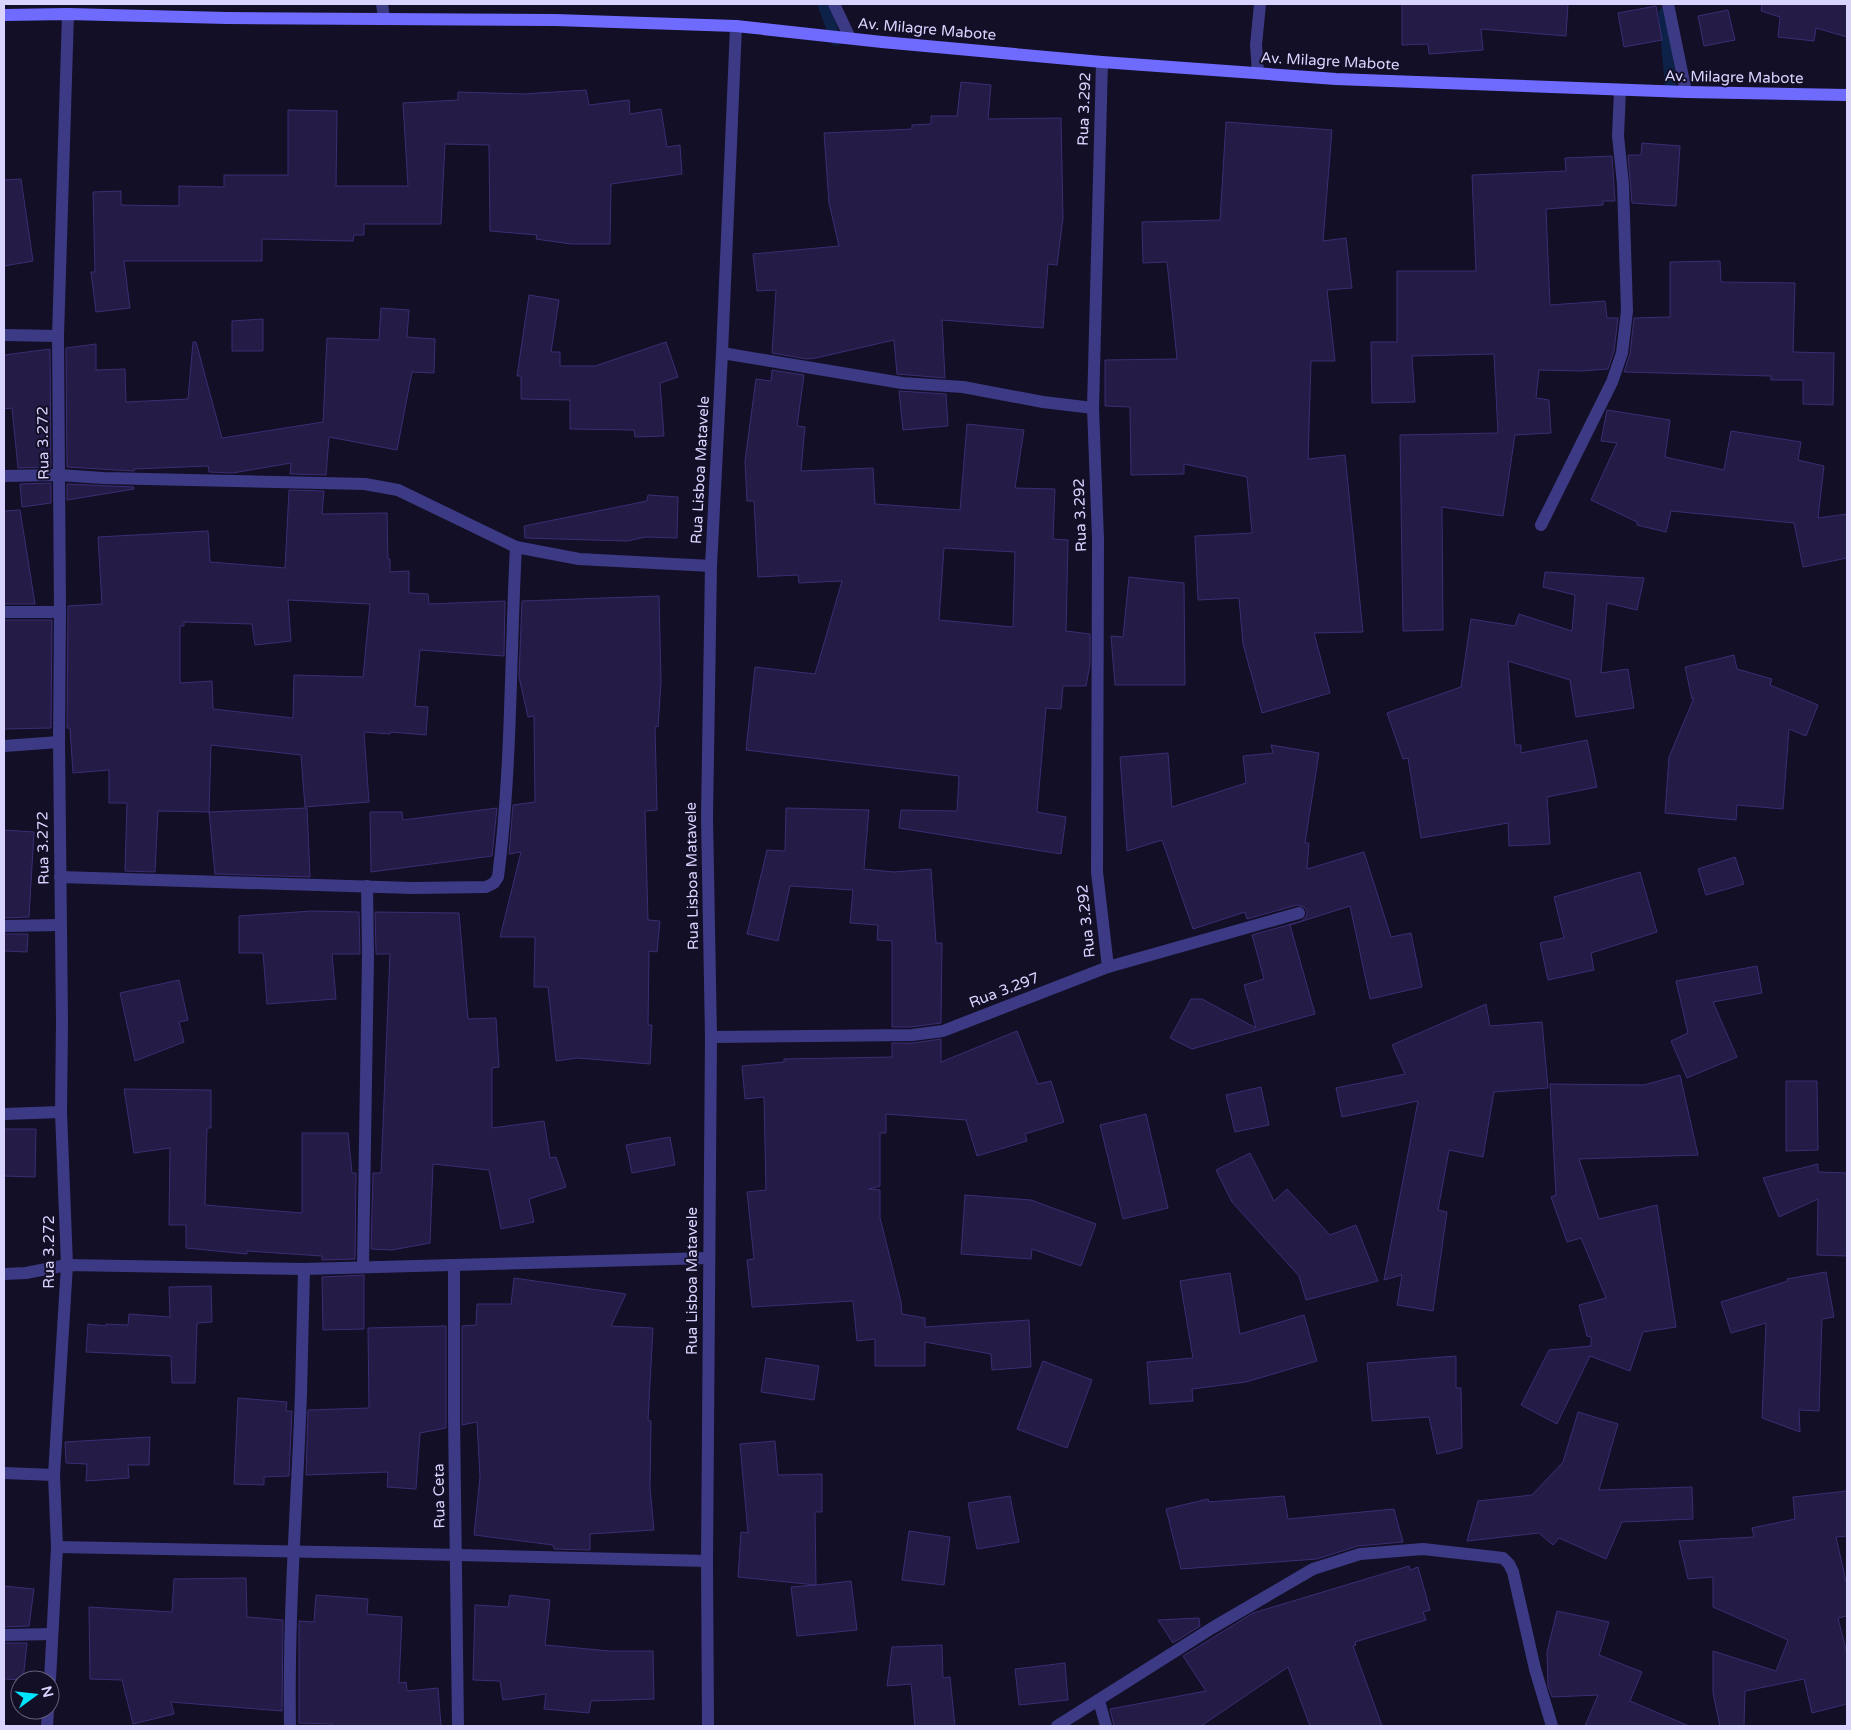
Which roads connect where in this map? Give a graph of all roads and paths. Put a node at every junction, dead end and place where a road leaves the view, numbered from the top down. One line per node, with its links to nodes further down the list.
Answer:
1 (382, 4): 7 (street)
2 (834, 4): 9 (street)
3 (1260, 4): 11 (street)
4 (1668, 4): 13 (street)
5 (8, 11): 6 (street, Av. Milagre Mabote)
6 (68, 14): 7 (street, Av. Milagre Mabote); 16 (street, Rua 3.272)
7 (384, 18): 8 (street, Av. Milagre Mabote)
8 (736, 26): 9 (street, Av. Milagre Mabote); 17 (street, Rua Lisboa Matavele)
9 (850, 38): 10 (street, Av. Milagre Mabote)
10 (1102, 62): 11 (street, Av. Milagre Mabote); 18 (street, Rua 3.292)
11 (1258, 73): 12 (street, Av. Milagre Mabote)
12 (1620, 90): 13 (street, Av. Milagre Mabote); 21 (street)
13 (1686, 92): 14 (street, Av. Milagre Mabote)
14 (1847, 96)
15 (4, 336): 16 (street)
16 (58, 336): 19 (street, Rua 3.272)
17 (722, 353): 18 (street); 23 (street, Rua Lisboa Matavele)
18 (1093, 408): 33 (street, Rua 3.292)
19 (59, 475): 20 (street); 22 (street); 25 (street, Rua 3.272)
20 (4, 476)
21 (1542, 524)
22 (516, 547): 23 (street); 29 (street)
23 (711, 566): 34 (street, Rua Lisboa Matavele)
24 (4, 612): 25 (street)
25 (60, 612): 26 (street, Rua 3.272)
26 (59, 742): 27 (street); 28 (street, Rua 3.272)
27 (4, 746)
28 (60, 877): 29 (street); 31 (street, Rua 3.272)
29 (366, 886): 40 (street)
30 (1299, 913): 33 (street, Rua 3.297)
31 (60, 925): 32 (street); 35 (street, Rua 3.272)
32 (4, 926)
33 (1108, 967): 34 (street, Rua 3.297)
34 (711, 1037): 37 (street, Rua Lisboa Matavele)
35 (61, 1112): 36 (street); 38 (street, Rua 3.272)
36 (4, 1114)
37 (709, 1258): 39 (street); 48 (street, Rua Lisboa Matavele)
38 (68, 1265): 41 (street); 42 (street); 44 (street, Rua 3.272)
39 (454, 1265): 40 (street); 47 (street, Rua Ceta)
40 (363, 1267): 41 (street)
41 (304, 1269): 46 (street)
42 (4, 1274)
43 (4, 1473): 44 (street)
44 (54, 1474): 45 (street, Rua 3.272)
45 (57, 1547): 46 (street); 49 (street, Rua 3.272)
46 (293, 1550): 47 (street); 53 (street)
47 (456, 1556): 48 (street); 54 (street, Rua Ceta)
48 (707, 1560): 55 (street, Rua Lisboa Matavele)
49 (52, 1634): 50 (street); 51 (street, Rua 3.272)
50 (4, 1635)
51 (50, 1670)
52 (1099, 1701): 56 (street); 57 (street); 58 (street)
53 (290, 1726)
54 (458, 1726)
55 (708, 1726)
56 (1057, 1726)
57 (1106, 1726)
58 (1552, 1726)

